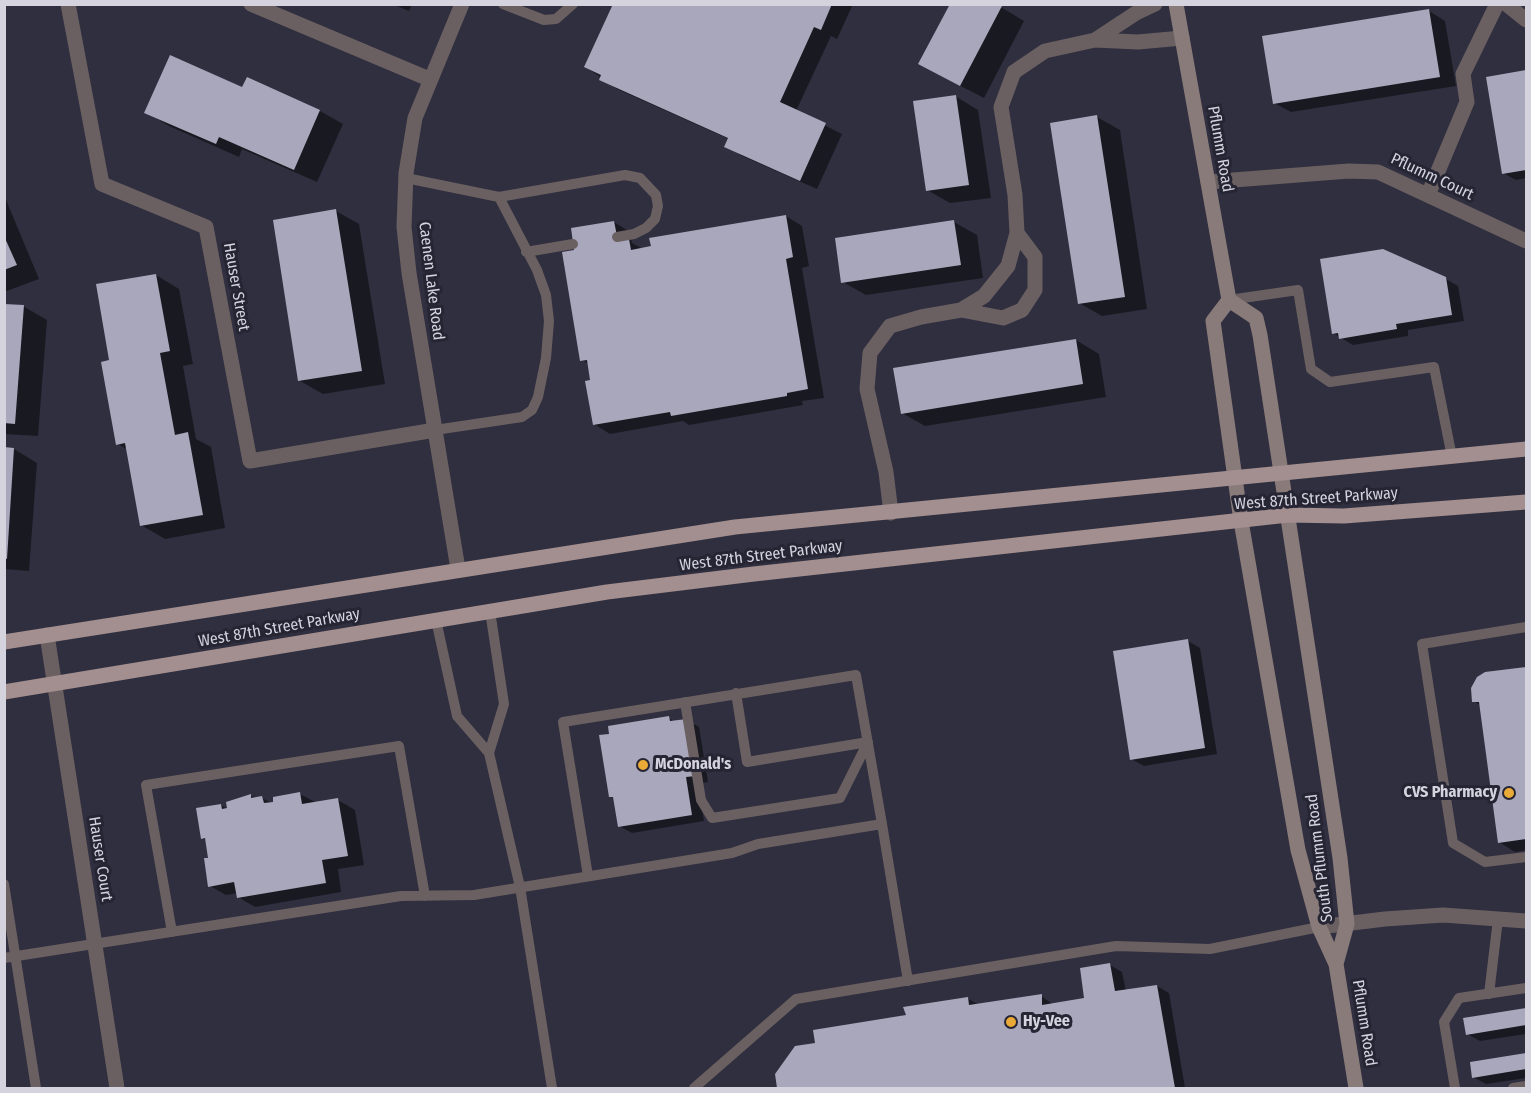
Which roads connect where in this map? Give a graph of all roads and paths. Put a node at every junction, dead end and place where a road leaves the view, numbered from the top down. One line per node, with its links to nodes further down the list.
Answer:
1 (68, 4): 25 (street, Hauser Street)
2 (251, 4): 13 (street)
3 (462, 4): 13 (street, Caenen Lake Road)
4 (503, 4): 5 (lane)
5 (573, 4)
6 (1155, 4): 12 (street)
7 (1176, 4): 11 (main road, Pflumm Road)
8 (1497, 4): 16 (street)
9 (1506, 4): 10 (street)
10 (1527, 20)
11 (1182, 38): 12 (street); 15 (main road, Pflumm Road)
12 (1095, 40): 18 (street)
13 (429, 79): 14 (street, Caenen Lake Road)
14 (406, 178): 17 (lane); 25 (street, Caenen Lake Road)
15 (1208, 182): 16 (street, Pflumm Court); 23 (main road, Pflumm Road)
16 (1428, 195): 20 (street, Pflumm Court)
17 (499, 197): 19 (lane); 22 (lane)
18 (1017, 233): 24 (street); 24 (street)
19 (617, 237)
20 (1527, 242)
21 (573, 244): 22 (lane)
22 (526, 252): 25 (lane)
23 (1229, 300): 27 (lane); 28 (main road, South Pflumm Road); 29 (main road, South Pflumm Road)
24 (961, 310): 31 (street)
25 (435, 430): 34 (street, Caenen Lake Road)
26 (1527, 449): 27 (main road, West 87th Street Parkway)
27 (1452, 457): 28 (main road, West 87th Street Parkway)
28 (1282, 472): 29 (main road, West 87th Street Parkway); 32 (main road, South Pflumm Road)
29 (1234, 476): 31 (main road, West 87th Street Parkway); 33 (main road, South Pflumm Road)
30 (1527, 502): 32 (main road, West 87th Street Parkway)
31 (891, 513): 34 (main road, West 87th Street Parkway)
32 (1288, 515): 33 (main road, West 87th Street Parkway); 54 (main road, South Pflumm Road)
33 (1241, 521): 35 (main road, West 87th Street Parkway); 55 (main road, South Pflumm Road)
34 (458, 569): 38 (main road, West 87th Street Parkway)
35 (490, 612): 36 (main road, West 87th Street Parkway); 45 (lane)
36 (436, 620): 40 (main road, West 87th Street Parkway); 45 (lane)
37 (1527, 627): 47 (lane)
38 (47, 635): 39 (main road, West 87th Street Parkway); 40 (street, Hauser Court)
39 (4, 642)
40 (55, 684): 41 (main road, West 87th Street Parkway); 57 (street, Hauser Court)
41 (4, 692)
42 (736, 693): 43 (lane); 44 (lane); 44 (lane)
43 (685, 702): 44 (lane); 48 (lane)
44 (868, 742): 46 (lane)
45 (489, 753): 50 (lane)
46 (882, 824): 48 (lane); 60 (lane)
47 (1527, 857)
48 (588, 876): 50 (lane)
49 (4, 884): 58 (lane)
50 (520, 887): 51 (lane); 66 (lane)
51 (424, 896): 56 (lane); 56 (lane)
52 (1498, 919): 53 (street); 54 (street); 62 (lane)
53 (1527, 921)
54 (1347, 924): 55 (street); 59 (main road, South Pflumm Road)
55 (1319, 927): 59 (main road, South Pflumm Road); 60 (lane)
56 (172, 932): 57 (lane)
57 (94, 943): 58 (lane); 65 (street, Hauser Court)
58 (10, 957): 64 (lane)
59 (1336, 964): 68 (main road, Pflumm Road)
60 (908, 981): 67 (lane)
61 (1527, 988): 62 (lane)
62 (1489, 994): 69 (lane)
63 (1527, 1086): 70 (lane)
64 (36, 1089)
65 (117, 1089)
66 (552, 1089)
67 (694, 1089)
68 (1356, 1089)
69 (1455, 1089)
70 (1513, 1089)

